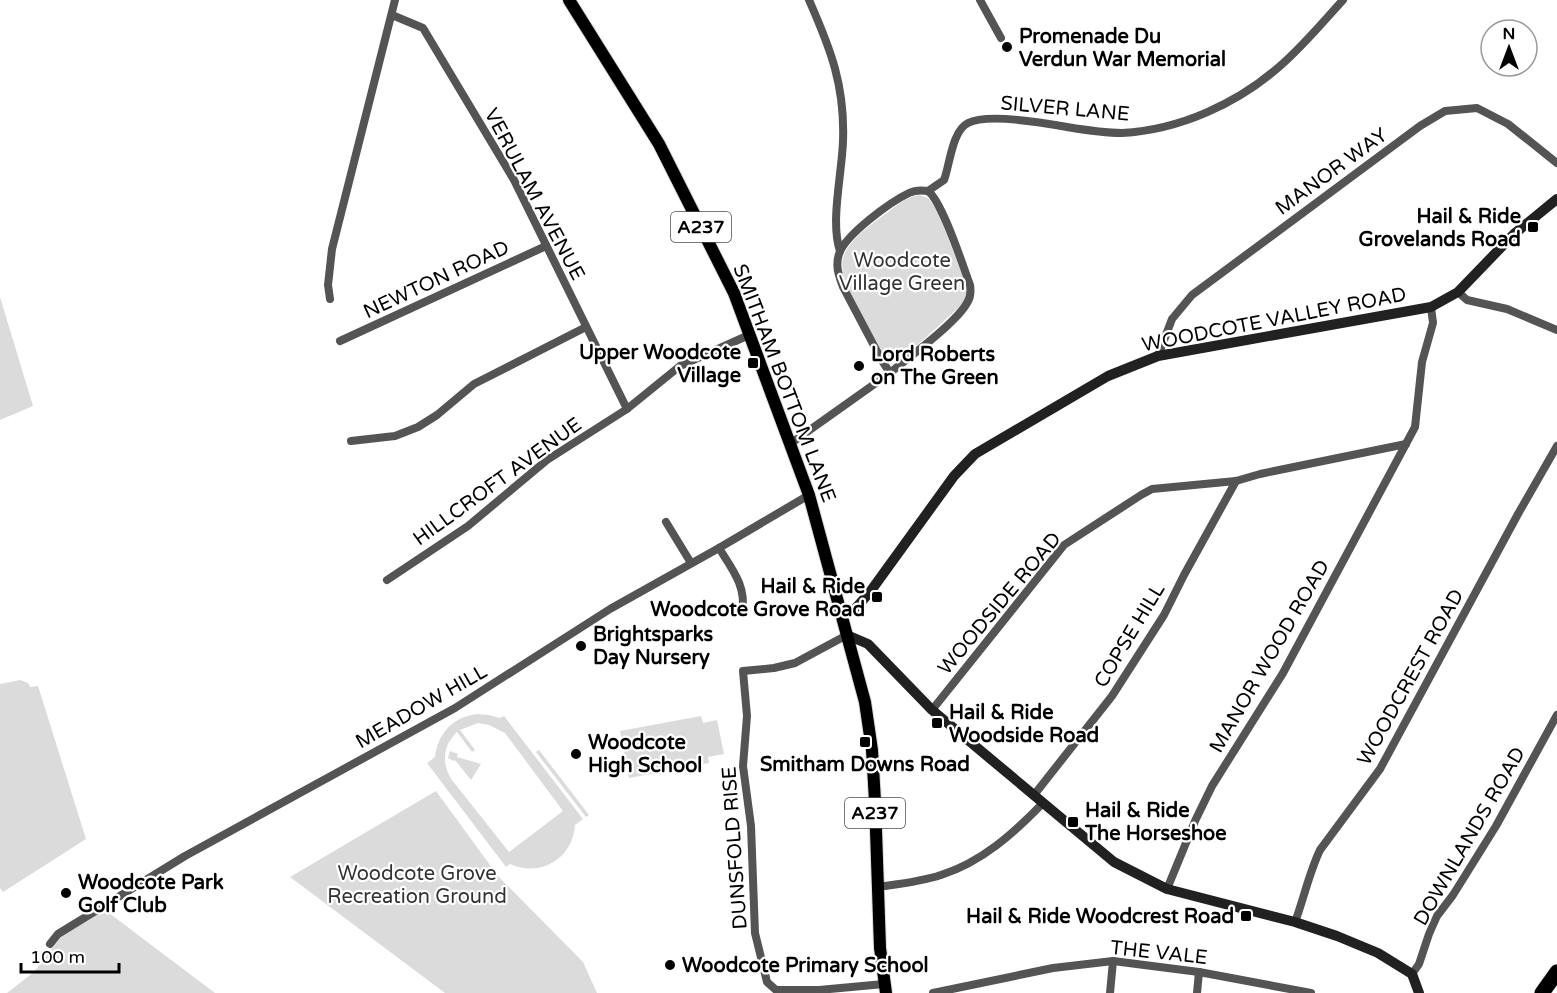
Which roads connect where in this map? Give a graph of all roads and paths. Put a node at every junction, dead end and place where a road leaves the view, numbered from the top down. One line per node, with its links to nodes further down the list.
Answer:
1 (395, 0): 6 (street)
2 (569, 0): 18 (main road, SMITHAM BOTTOM LANE / A237)
3 (809, 0): 12 (street)
4 (980, 0): 7 (street)
5 (1343, 0): 9 (street, SILVER LANE)
6 (392, 15): 11 (street, VERULAM AVENUE); 14 (street)
7 (1001, 39)
8 (1557, 163): 20 (street, MANOR WAY)
9 (928, 191): 12 (street); 21 (street)
10 (1557, 199): 13 (street, WOODCOTE VALLEY ROAD)
11 (546, 246): 16 (street, VERULAM AVENUE); 19 (street, NEWTON ROAD)
12 (840, 251): 21 (street)
13 (1458, 292): 15 (street, WOODCOTE VALLEY ROAD); 17 (street)
14 (330, 299)
15 (1431, 307): 20 (street, WOODCOTE VALLEY ROAD); 25 (street, MANOR WOOD ROAD)
16 (586, 327): 22 (street, VERULAM AVENUE); 23 (street)
17 (1557, 330)
18 (749, 335): 22 (street, HILLCROFT AVENUE); 24 (main road, SMITHAM BOTTOM LANE / A237)
19 (340, 341)
20 (1158, 356): 34 (street, WOODCOTE VALLEY ROAD)
21 (890, 373): 24 (street)
22 (627, 409): 32 (street, HILLCROFT AVENUE)
23 (351, 441)
24 (790, 444): 28 (main road, SMITHAM BOTTOM LANE / A237)
25 (1406, 444): 27 (street, WOODSIDE ROAD); 41 (street, MANOR WOOD ROAD)
26 (1557, 446): 42 (street, WOODCREST ROAD)
27 (1236, 481): 36 (street, WOODSIDE ROAD); 38 (street, COPSE HILL)
28 (808, 495): 30 (street, MEADOW HILL); 34 (main road, SMITHAM BOTTOM LANE / A237)
29 (666, 522): 31 (street)
30 (719, 548): 31 (street, MEADOW HILL); 33 (street)
31 (691, 563): 43 (street, MEADOW HILL)
32 (387, 580)
33 (742, 612)
34 (841, 614): 35 (main road, SMITHAM BOTTOM LANE / A237)
35 (847, 635): 36 (street); 40 (main road, A237); 48 (street, DUNSFOLD RISE)
36 (932, 710): 38 (street)
37 (1557, 715): 47 (street, DOWNLANDS ROAD)
38 (1034, 795): 39 (street)
39 (1043, 803): 40 (street); 41 (street)
40 (877, 887): 48 (main road, A237)
41 (1167, 889): 42 (street)
42 (1295, 922): 47 (street)
43 (50, 945)
44 (1113, 961): 45 (street, THE VALE); 49 (street, THE VALE); 50 (street)
45 (1199, 972): 51 (street); 52 (street, THE VALE)
46 (1557, 972): 54 (highway)
47 (1412, 974): 53 (street)
48 (885, 989)
49 (933, 993)
50 (1110, 993)
51 (1197, 993)
52 (1311, 993)
53 (1419, 993)
54 (1542, 993)

